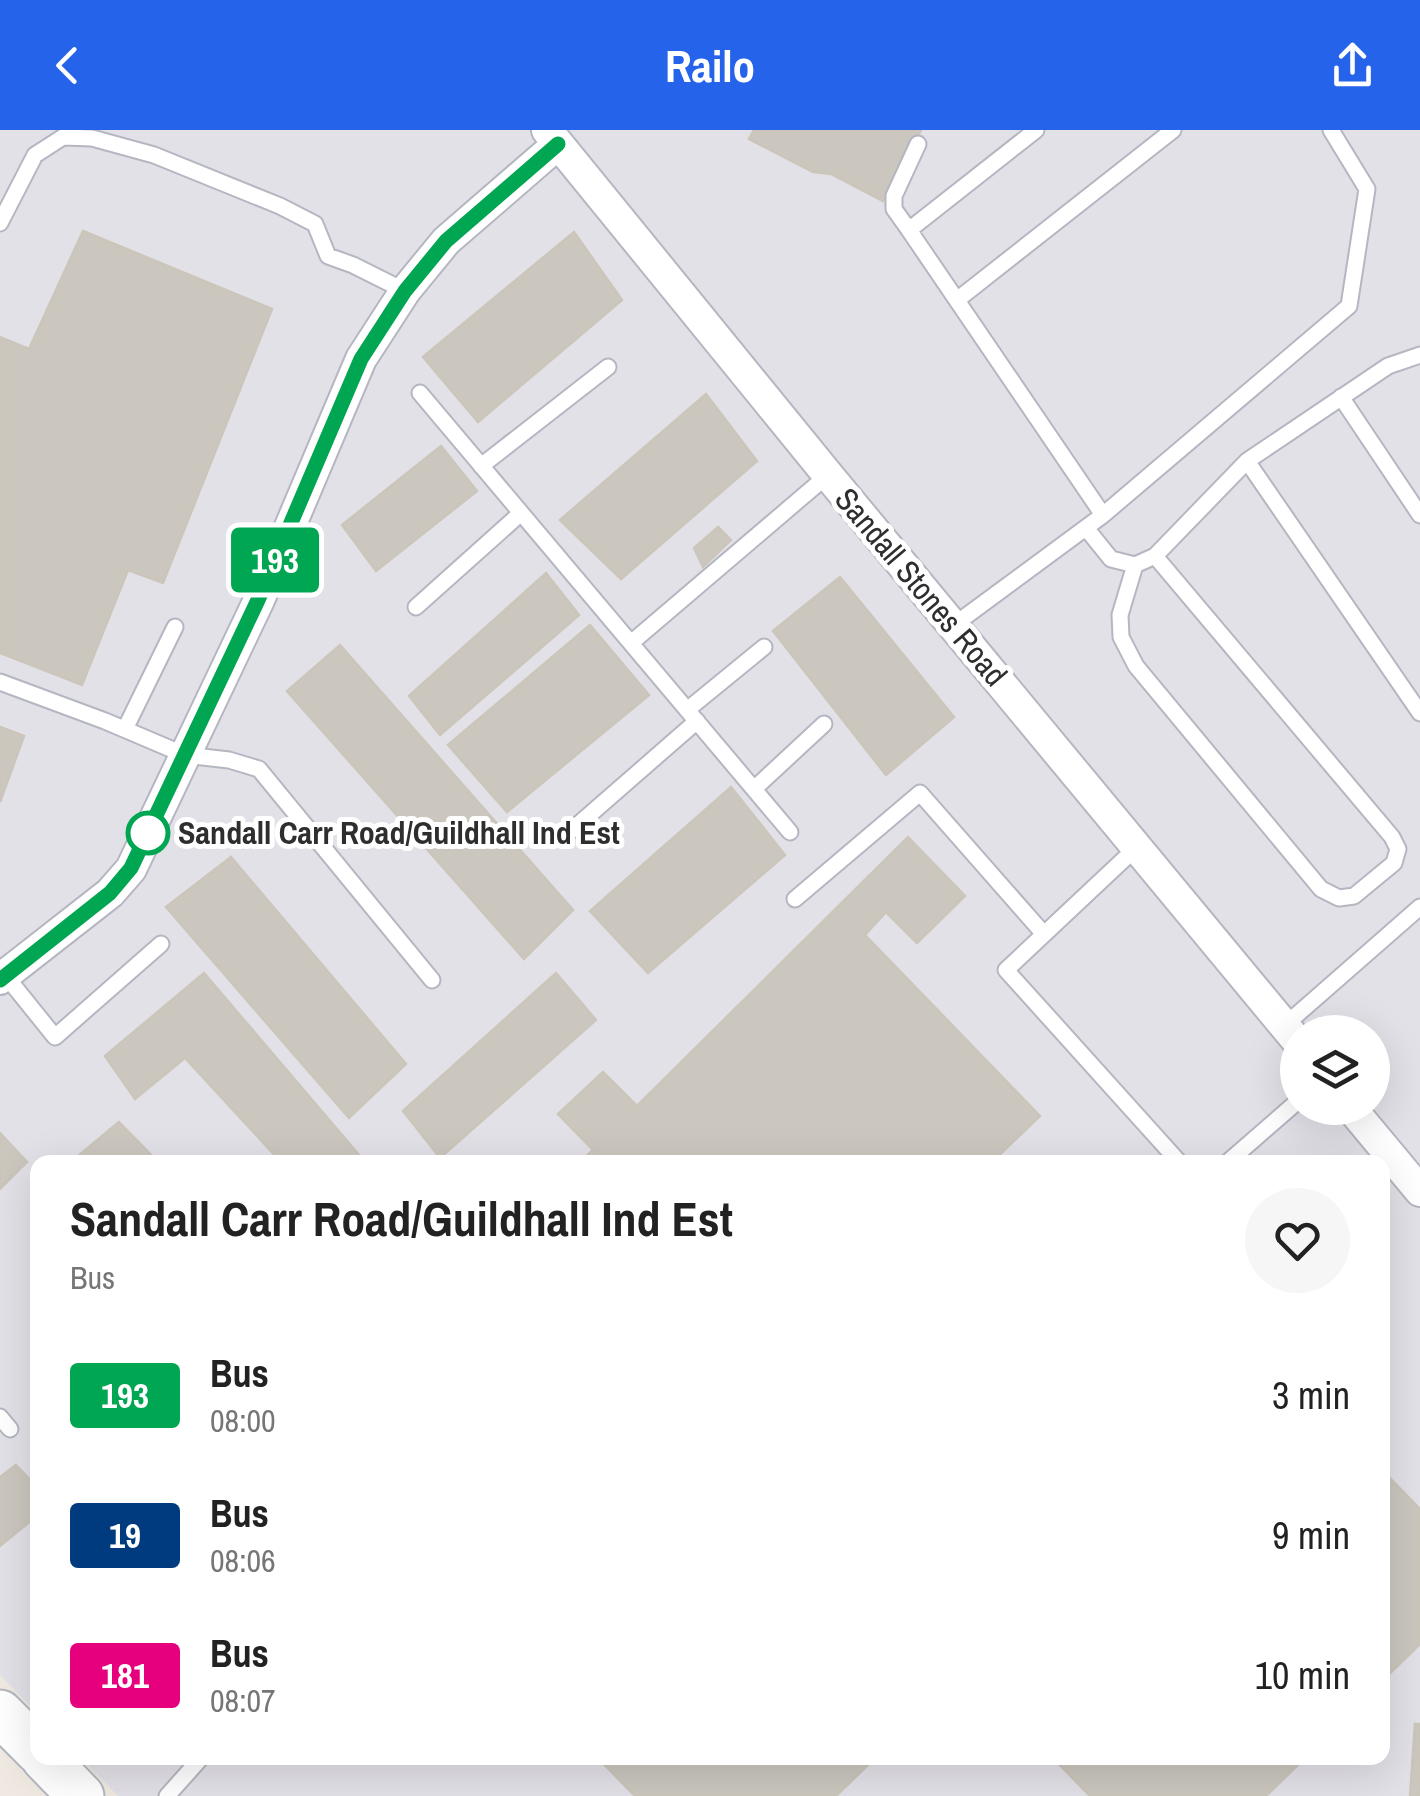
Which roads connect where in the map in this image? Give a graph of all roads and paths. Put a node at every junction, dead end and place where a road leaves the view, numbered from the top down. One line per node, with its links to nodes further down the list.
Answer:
1 (1036, 130): 7 (lane)
2 (1173, 130): 9 (lane)
3 (1330, 130): 18 (lane)
4 (552, 137): 8 (street); 16 (street, Sandall Stones Road)
5 (918, 144): 7 (lane)
6 (0, 223): 8 (lane)
7 (909, 230): 9 (lane)
8 (405, 291): 33 (street)
9 (957, 300): 18 (lane)
10 (1420, 355): 13 (lane)
11 (608, 367): 15 (lane)
12 (420, 393): 15 (lane)
13 (1341, 397): 14 (lane); 19 (lane)
14 (1247, 462): 21 (lane); 29 (lane)
15 (481, 466): 17 (lane)
16 (828, 475): 24 (street, Sandall Stones Road); 26 (lane)
17 (521, 513): 23 (lane); 26 (lane)
18 (1103, 515): 20 (lane)
19 (1420, 515)
20 (1086, 528): 22 (lane); 24 (lane)
21 (1155, 556): 22 (lane); 22 (lane)
22 (1135, 565)
23 (416, 607)
24 (954, 625): 37 (street, Sandall Stones Road)
25 (174, 627): 32 (lane)
26 (631, 643): 30 (lane)
27 (764, 647): 30 (lane)
28 (0, 682): 32 (lane)
29 (1420, 712)
30 (692, 716): 34 (lane); 35 (lane)
31 (824, 724): 34 (lane)
32 (124, 729): 33 (lane)
33 (185, 755): 42 (street); 43 (lane)
34 (754, 789): 36 (lane)
35 (572, 830)
36 (790, 832)
37 (1137, 847): 40 (lane); 45 (street, Sandall Stones Road)
38 (795, 899): 40 (lane)
39 (1420, 907): 44 (lane)
40 (1044, 933): 48 (lane)
41 (161, 944): 42 (lane)
42 (3, 978)
43 (432, 980)
44 (1310, 1015)
45 (1280, 1021)
46 (1280, 1117): 49 (lane)
47 (1366, 1125): 50 (street)
48 (1173, 1155)
49 (1236, 1155)
50 (1420, 1190)
51 (0, 1713): 52 (street)
52 (30, 1743)
53 (51, 1765): 55 (street)
54 (195, 1765): 56 (lane)
55 (81, 1796)
56 (167, 1796)

